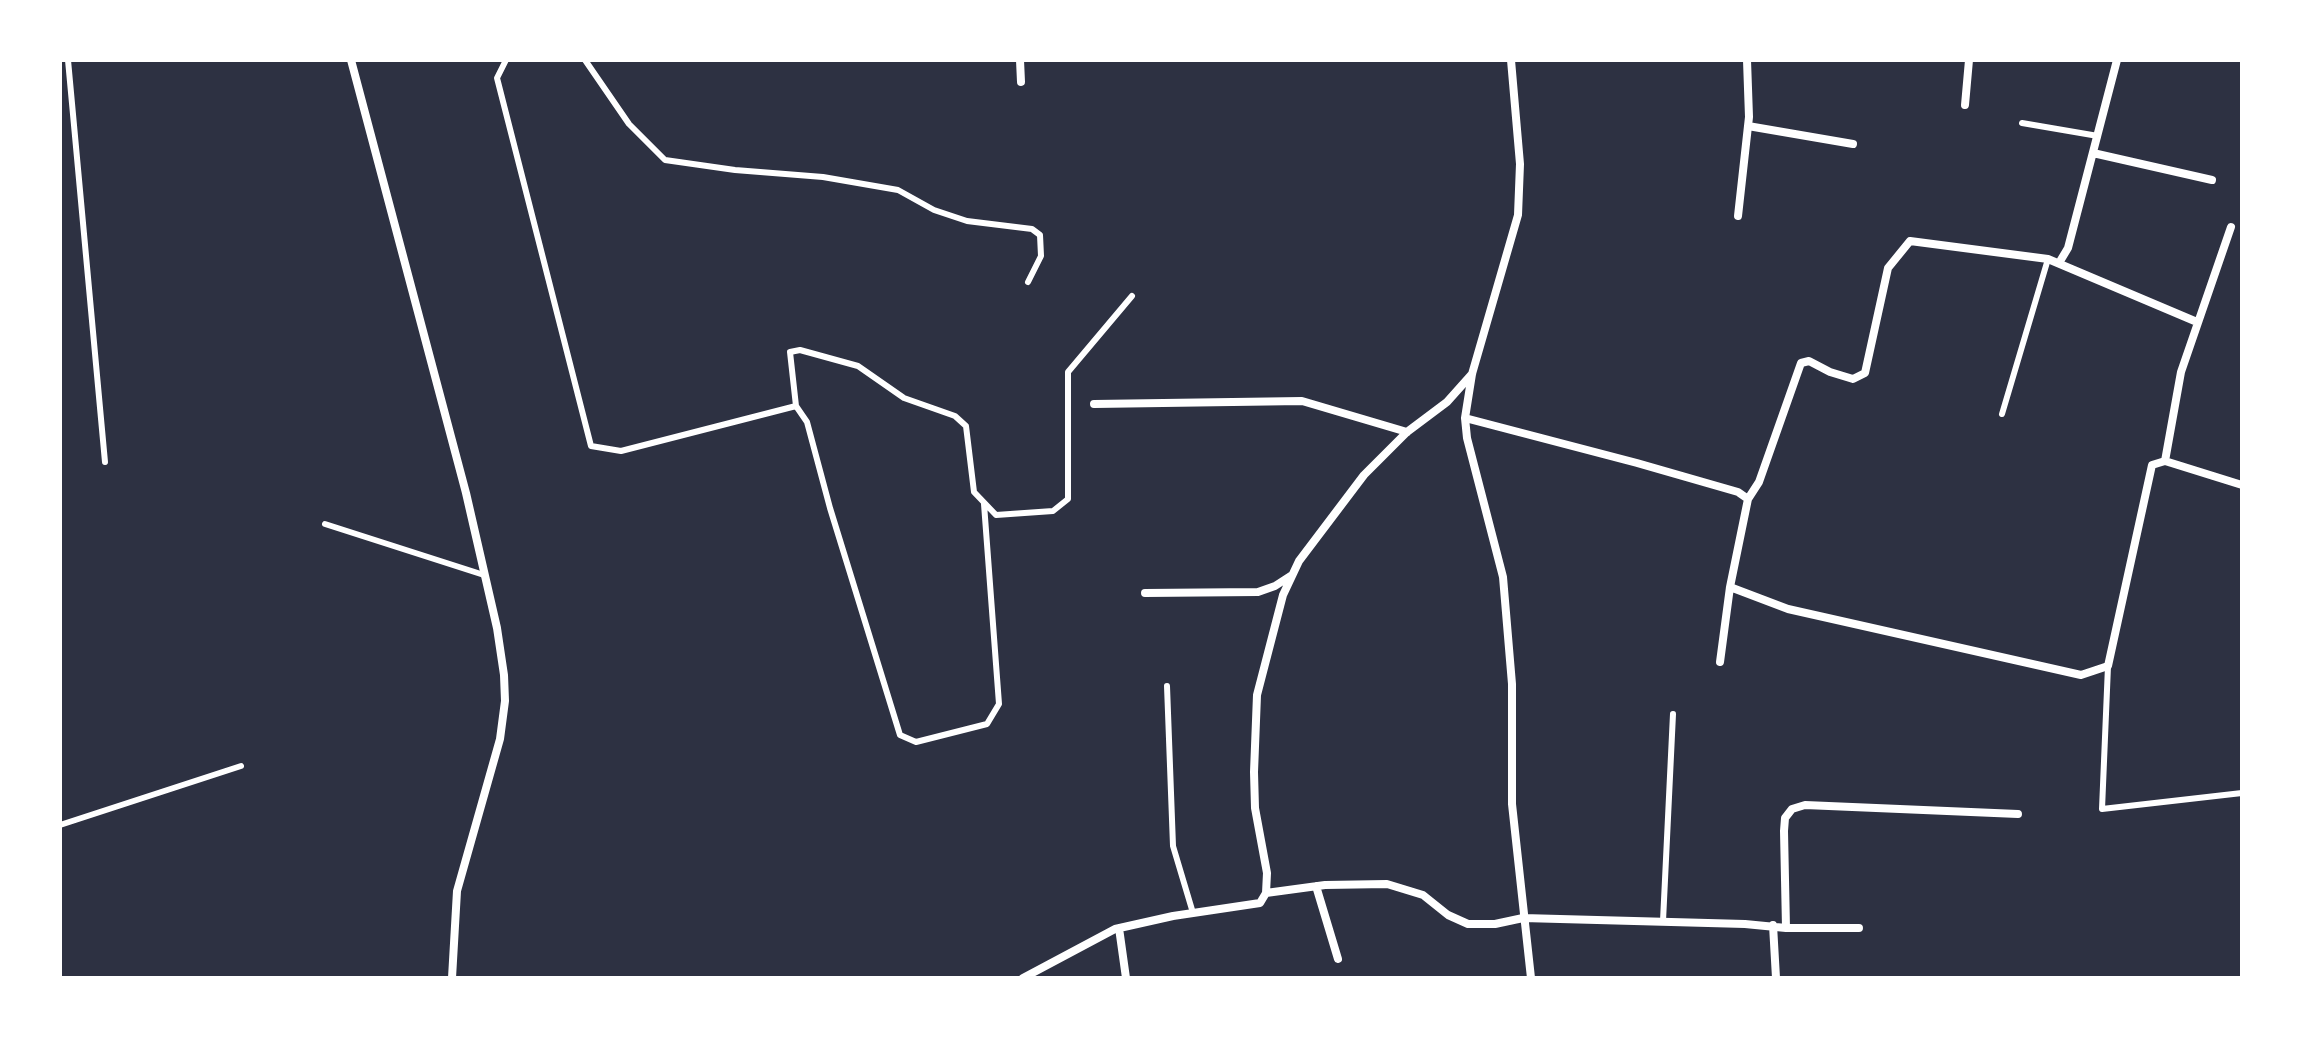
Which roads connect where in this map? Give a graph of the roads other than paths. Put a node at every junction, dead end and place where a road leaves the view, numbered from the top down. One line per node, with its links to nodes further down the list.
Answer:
1 (68, 60): 32 (lane)
2 (351, 60): 37 (street)
3 (506, 60): 27 (lane)
4 (585, 60): 22 (lane)
5 (1020, 60): 10 (street)
6 (1511, 60): 25 (street)
7 (1747, 60): 13 (street)
8 (1969, 60): 11 (street)
9 (2117, 60): 14 (street)
10 (1021, 82)
11 (1965, 105)
12 (2022, 123): 14 (lane)
13 (1748, 126): 15 (street); 18 (street)
14 (2098, 136): 16 (street)
15 (1853, 144)
16 (2093, 153): 17 (street); 21 (street)
17 (2212, 180)
18 (1738, 216)
19 (2231, 227): 24 (street)
20 (2048, 259): 21 (street); 28 (lane); 34 (street)
21 (2059, 263): 24 (street)
22 (1028, 282)
23 (1132, 296): 35 (lane)
24 (2197, 322): 31 (street)
25 (1472, 374): 29 (street); 30 (street)
26 (1094, 404): 30 (street)
27 (796, 406): 35 (lane); 35 (lane)
28 (2002, 414)
29 (1465, 418): 34 (street); 52 (street)
30 (1407, 432): 38 (street)
31 (2165, 461): 33 (street); 42 (street)
32 (105, 462)
33 (2242, 485)
34 (1748, 499): 39 (street)
35 (984, 504)
36 (325, 524): 37 (lane)
37 (484, 575): 59 (street)
38 (1293, 575): 40 (street); 50 (street)
39 (1730, 587): 41 (street); 42 (street)
40 (1145, 593)
41 (1720, 662)
42 (2108, 666): 46 (lane)
43 (1167, 686): 51 (lane)
44 (1673, 714): 53 (lane)
45 (241, 766): 48 (lane)
46 (2242, 793)
47 (2018, 814): 56 (street)
48 (60, 825)
49 (1316, 886): 50 (street); 52 (street); 58 (street)
50 (1266, 893): 51 (street)
51 (1193, 913): 55 (street)
52 (1523, 918): 53 (street); 62 (street)
53 (1663, 921): 54 (street)
54 (1773, 925): 56 (street); 63 (street)
55 (1119, 928): 60 (street); 61 (street)
56 (1786, 928): 57 (street)
57 (1859, 928)
58 (1338, 959)
59 (452, 978)
60 (1023, 978)
61 (1126, 978)
62 (1531, 978)
63 (1776, 978)

